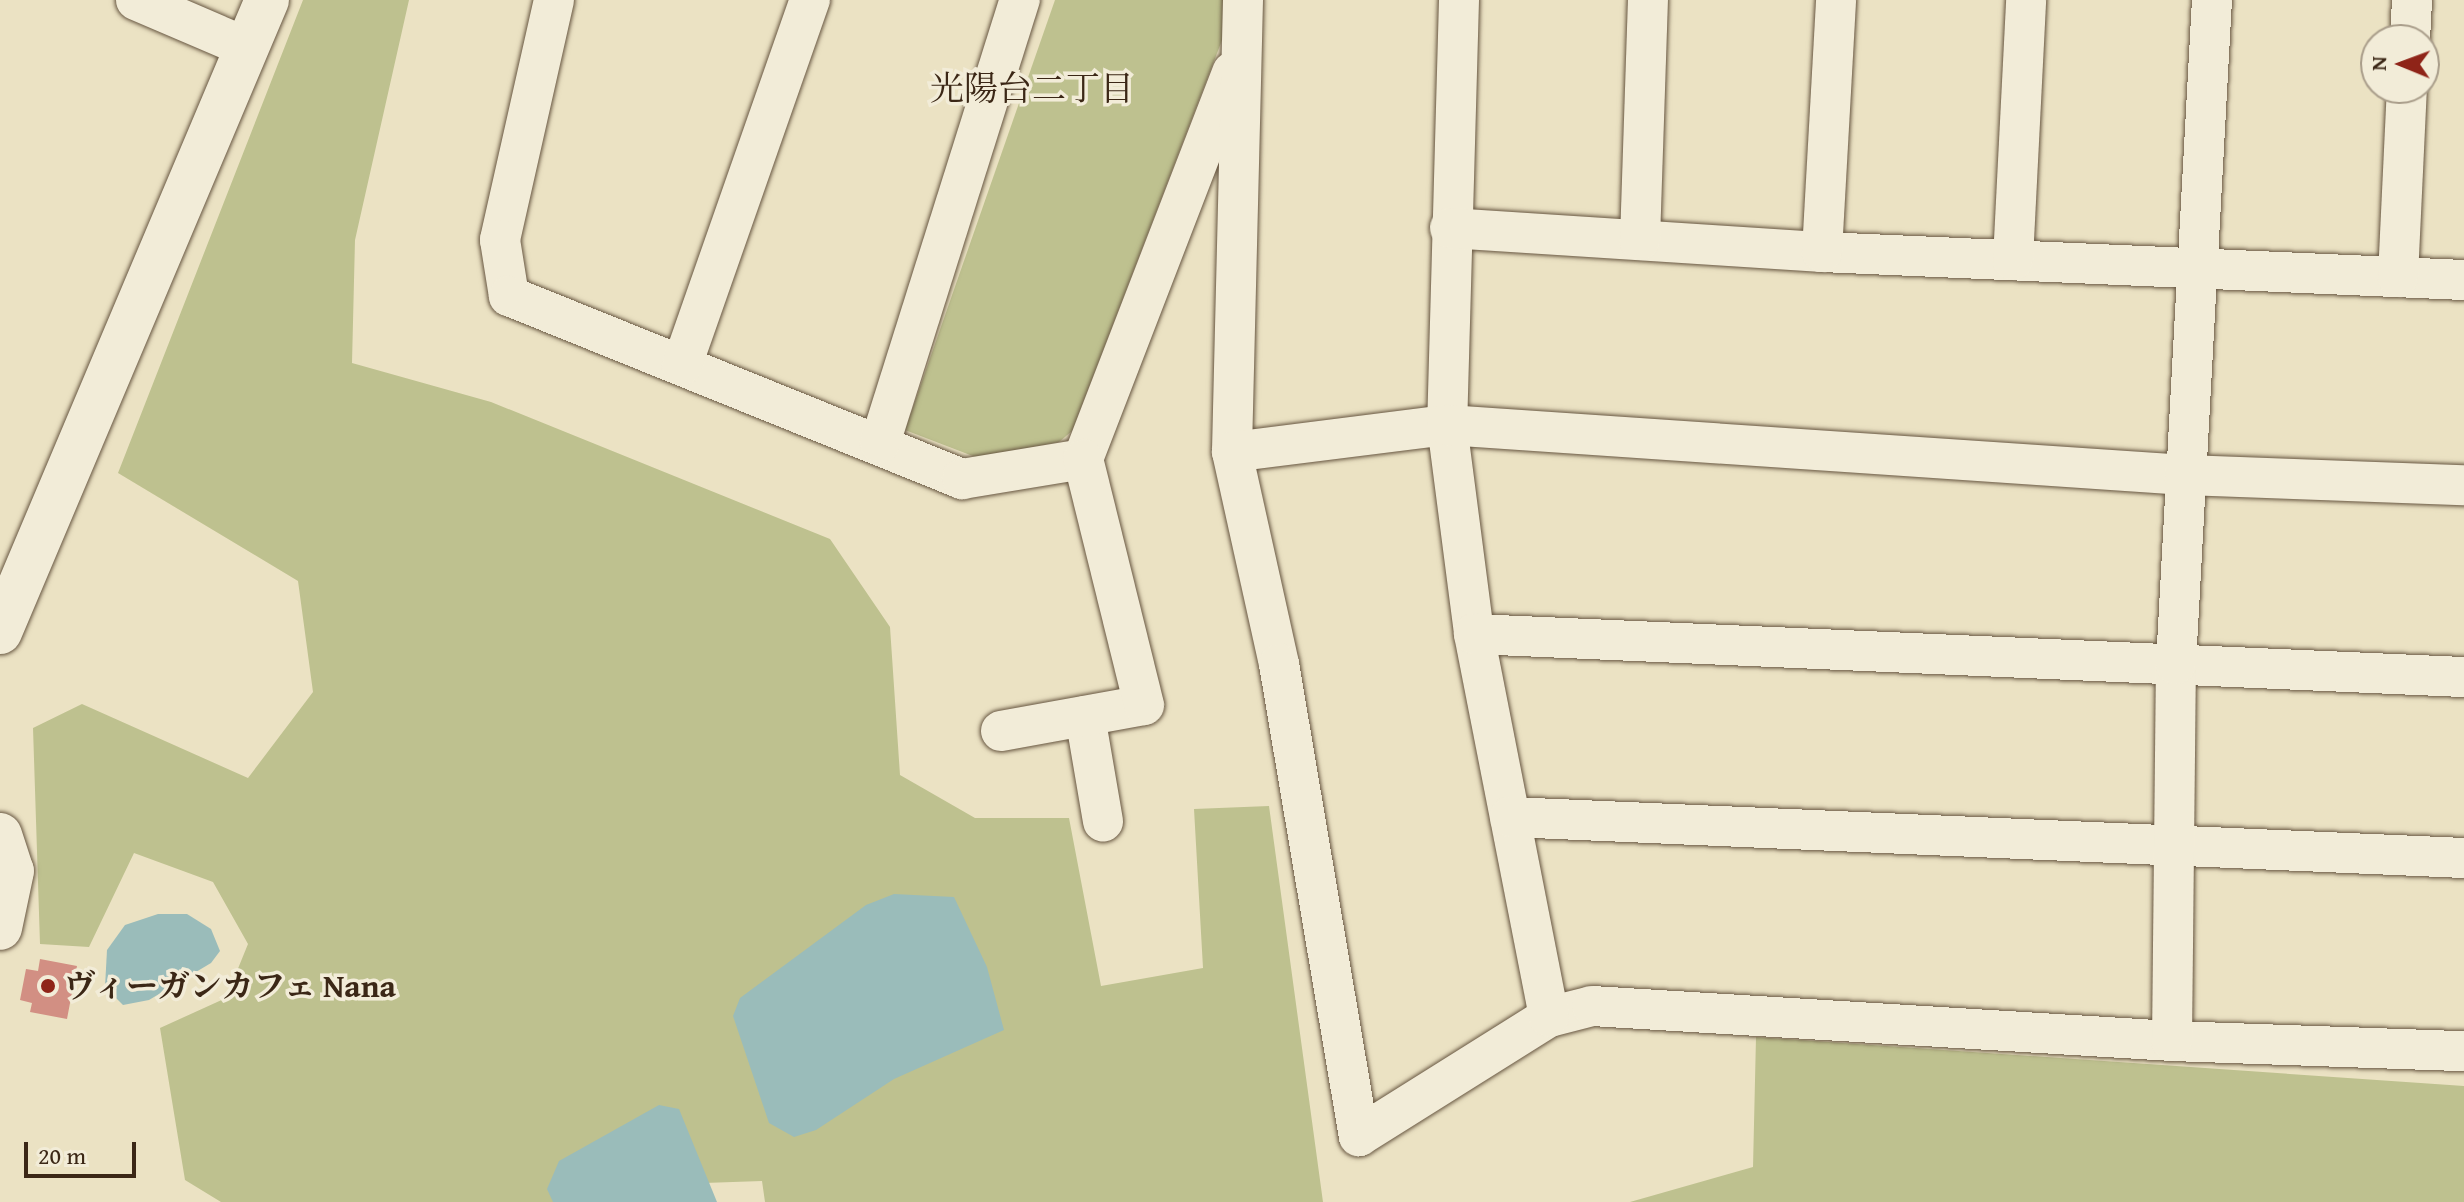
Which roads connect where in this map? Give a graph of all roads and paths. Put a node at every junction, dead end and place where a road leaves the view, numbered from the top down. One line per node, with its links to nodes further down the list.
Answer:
1 (136, 0): 15 (street)
2 (267, 0): 15 (street)
3 (554, 0): 24 (street)
4 (810, 0): 24 (street)
5 (1020, 0): 26 (street)
6 (1243, 0): 14 (street)
7 (1459, 0): 17 (street)
8 (1648, 0): 18 (street)
9 (1836, 0): 19 (street)
10 (2026, 0): 20 (street)
11 (2212, 0): 21 (street)
12 (2412, 0): 13 (street)
13 (2411, 24)
14 (1242, 45): 27 (street); 28 (street)
15 (248, 48): 31 (street)
16 (2406, 104): 22 (street)
17 (1450, 228): 18 (street); 25 (street)
18 (1640, 240): 19 (street)
19 (1822, 252): 20 (street)
20 (2013, 260): 21 (street)
21 (2199, 269): 22 (street); 29 (street)
22 (2398, 277): 23 (street)
23 (2464, 280)
24 (682, 365): 26 (street)
25 (1447, 425): 27 (street); 29 (street); 32 (street)
26 (880, 443): 28 (street)
27 (1232, 452): 43 (street)
28 (1083, 459): 35 (street)
29 (2185, 475): 30 (street); 33 (street)
30 (2464, 485)
31 (0, 632)
32 (1474, 634): 33 (street); 37 (street)
33 (2176, 664): 34 (street); 40 (street)
34 (2464, 677)
35 (1085, 716): 36 (street); 38 (street)
36 (1001, 731)
37 (1510, 817): 40 (street); 43 (street)
38 (1103, 821)
39 (0, 835): 42 (street)
40 (2174, 844): 41 (street); 44 (street)
41 (2464, 858)
42 (0, 928)
43 (1549, 1017): 44 (street)
44 (2172, 1041): 45 (street)
45 (2464, 1051)

